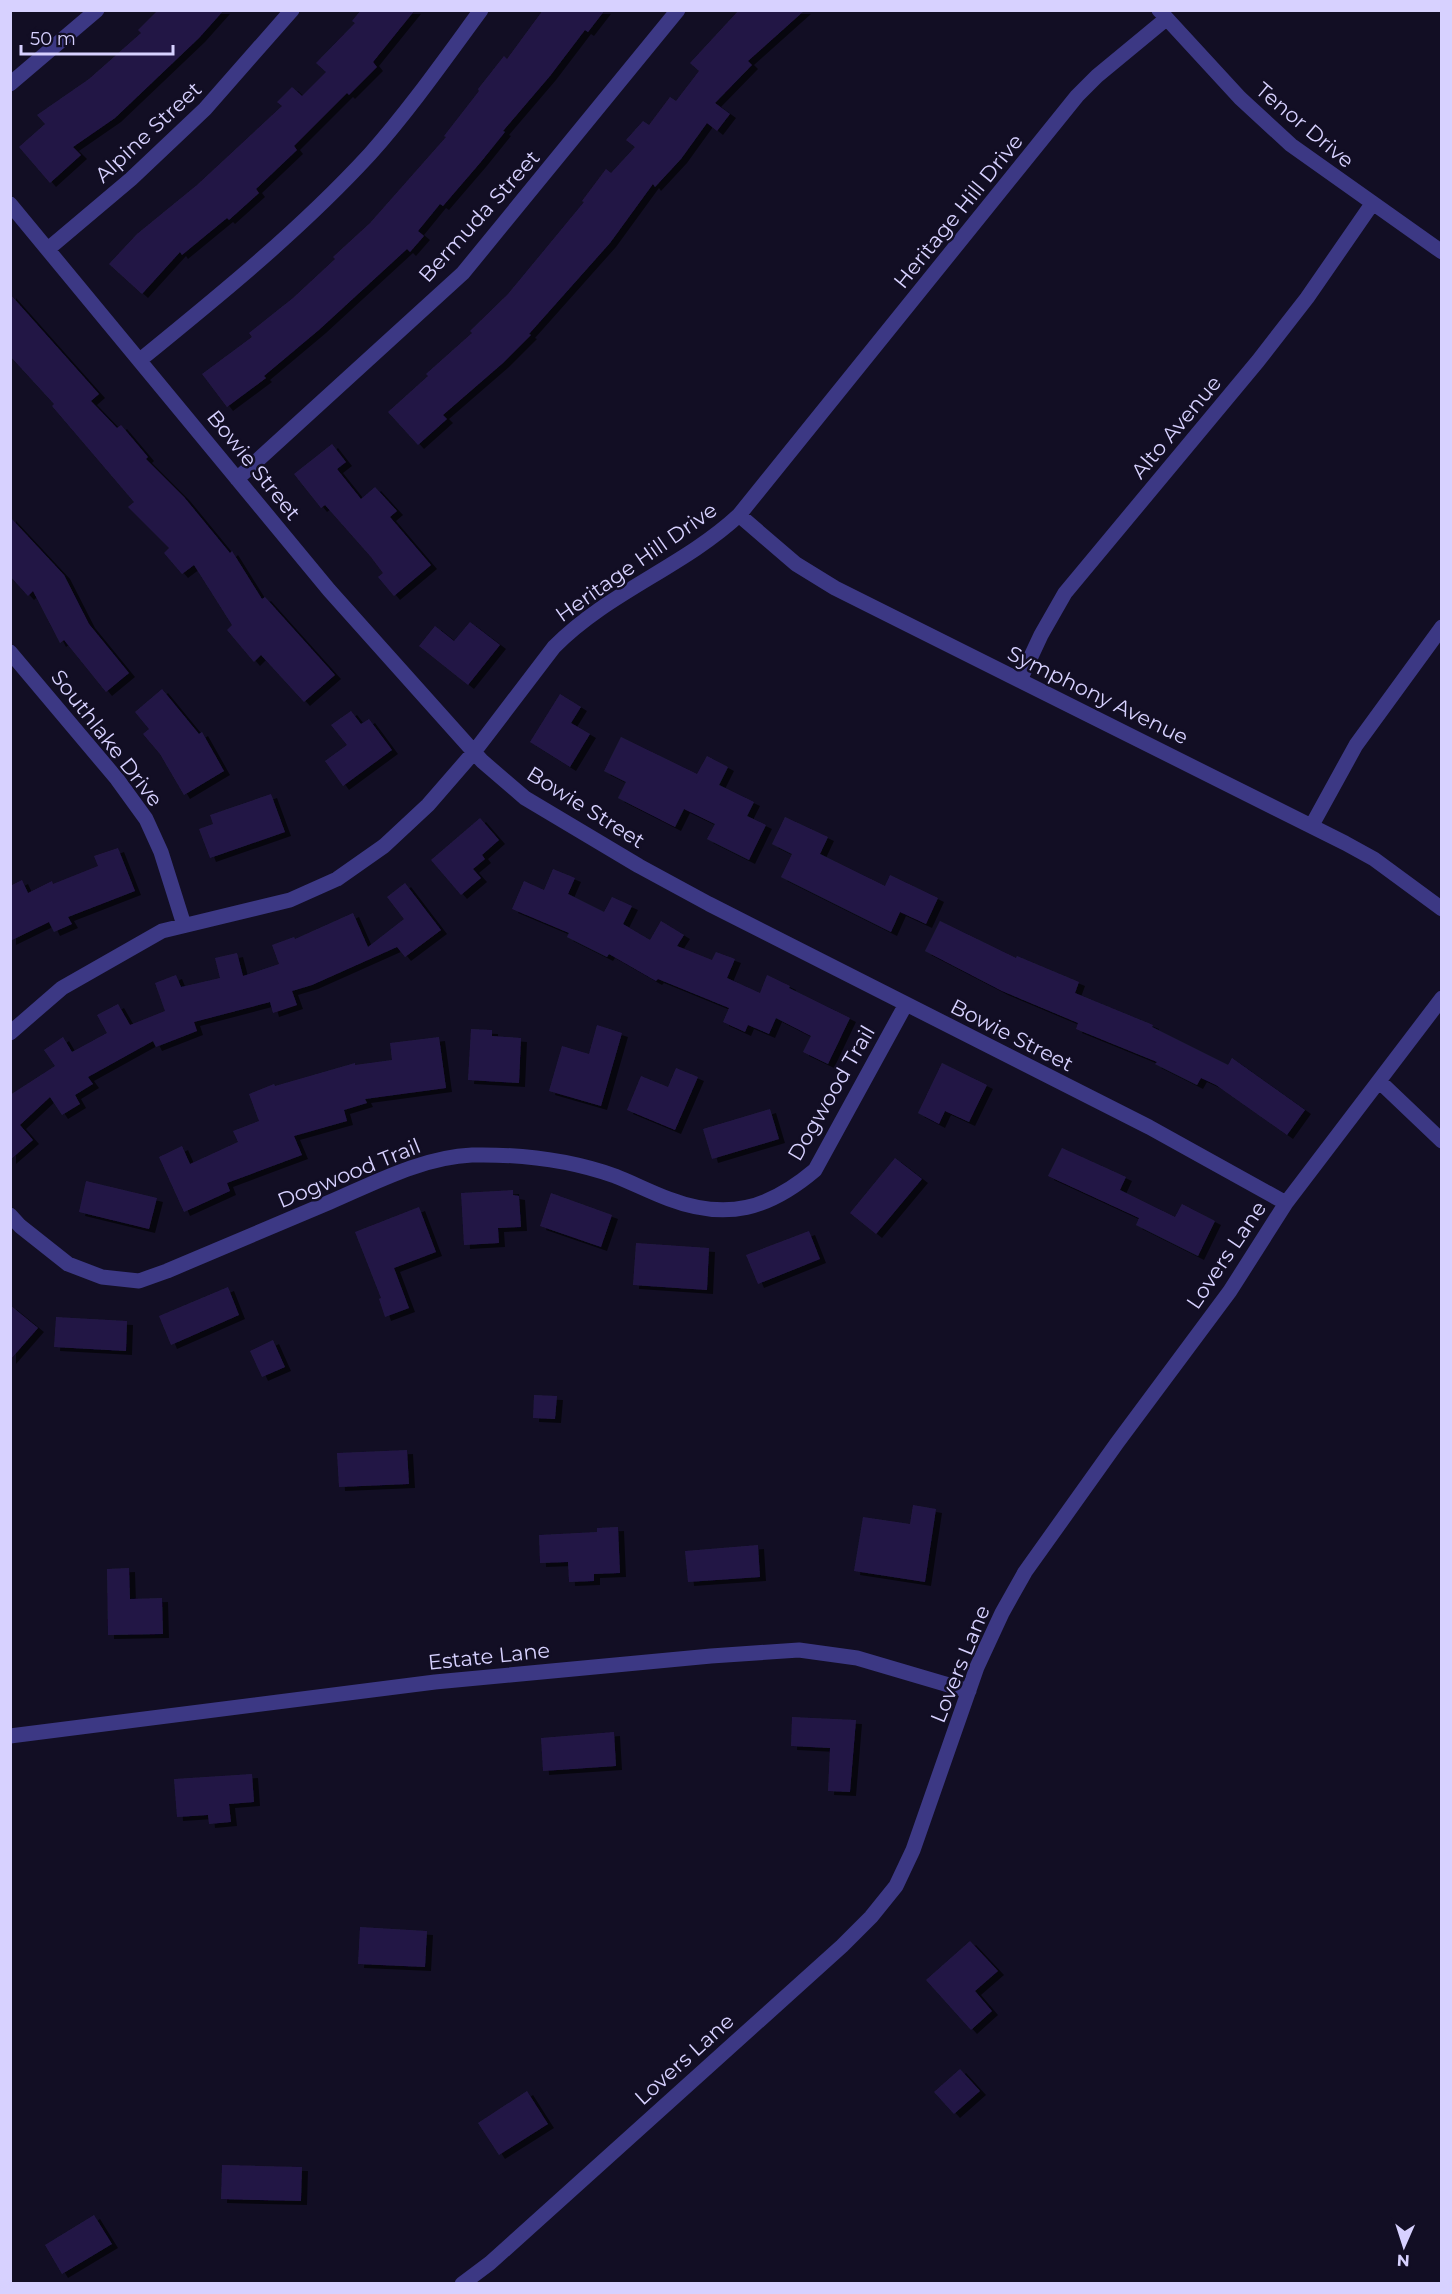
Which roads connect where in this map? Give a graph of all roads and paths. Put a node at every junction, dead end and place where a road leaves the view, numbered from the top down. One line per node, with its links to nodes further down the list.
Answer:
1 (98, 10): 6 (street)
2 (292, 10): 9 (street, Alpine Street)
3 (481, 10): 11 (street)
4 (678, 10): 12 (street, Bermuda Street)
5 (1162, 15): 8 (street, Tenor Drive); 13 (street, Heritage Hill Drive)
6 (10, 84)
7 (10, 204): 9 (street, Bowie Street)
8 (1372, 204): 10 (street, Tenor Drive); 16 (street, Alto Avenue)
9 (48, 249): 11 (street, Bowie Street)
10 (1442, 252)
11 (140, 360): 12 (street, Bowie Street)
12 (237, 479): 17 (street, Bowie Street)
13 (739, 515): 16 (street, Symphony Avenue); 17 (street, Heritage Hill Drive)
14 (1442, 627): 18 (street)
15 (10, 652): 20 (street, Southlake Drive)
16 (1020, 680): 18 (street, Symphony Avenue)
17 (474, 752): 20 (street, Heritage Hill Drive); 22 (street, Bowie Street)
18 (1312, 825): 19 (street, Symphony Avenue)
19 (1442, 909)
20 (184, 925): 23 (street, Heritage Hill Drive)
21 (1442, 998): 24 (street, Lovers Lane)
22 (906, 1004): 26 (street, Bowie Street); 27 (street, Dogwood Trail)
23 (10, 1033)
24 (1379, 1082): 25 (street); 26 (street, Lovers Lane)
25 (1442, 1141)
26 (1286, 1203): 28 (street, Lovers Lane)
27 (10, 1215)
28 (969, 1691): 29 (street, Estate Lane); 30 (street, Lovers Lane)
29 (10, 1736)
30 (462, 2283)

